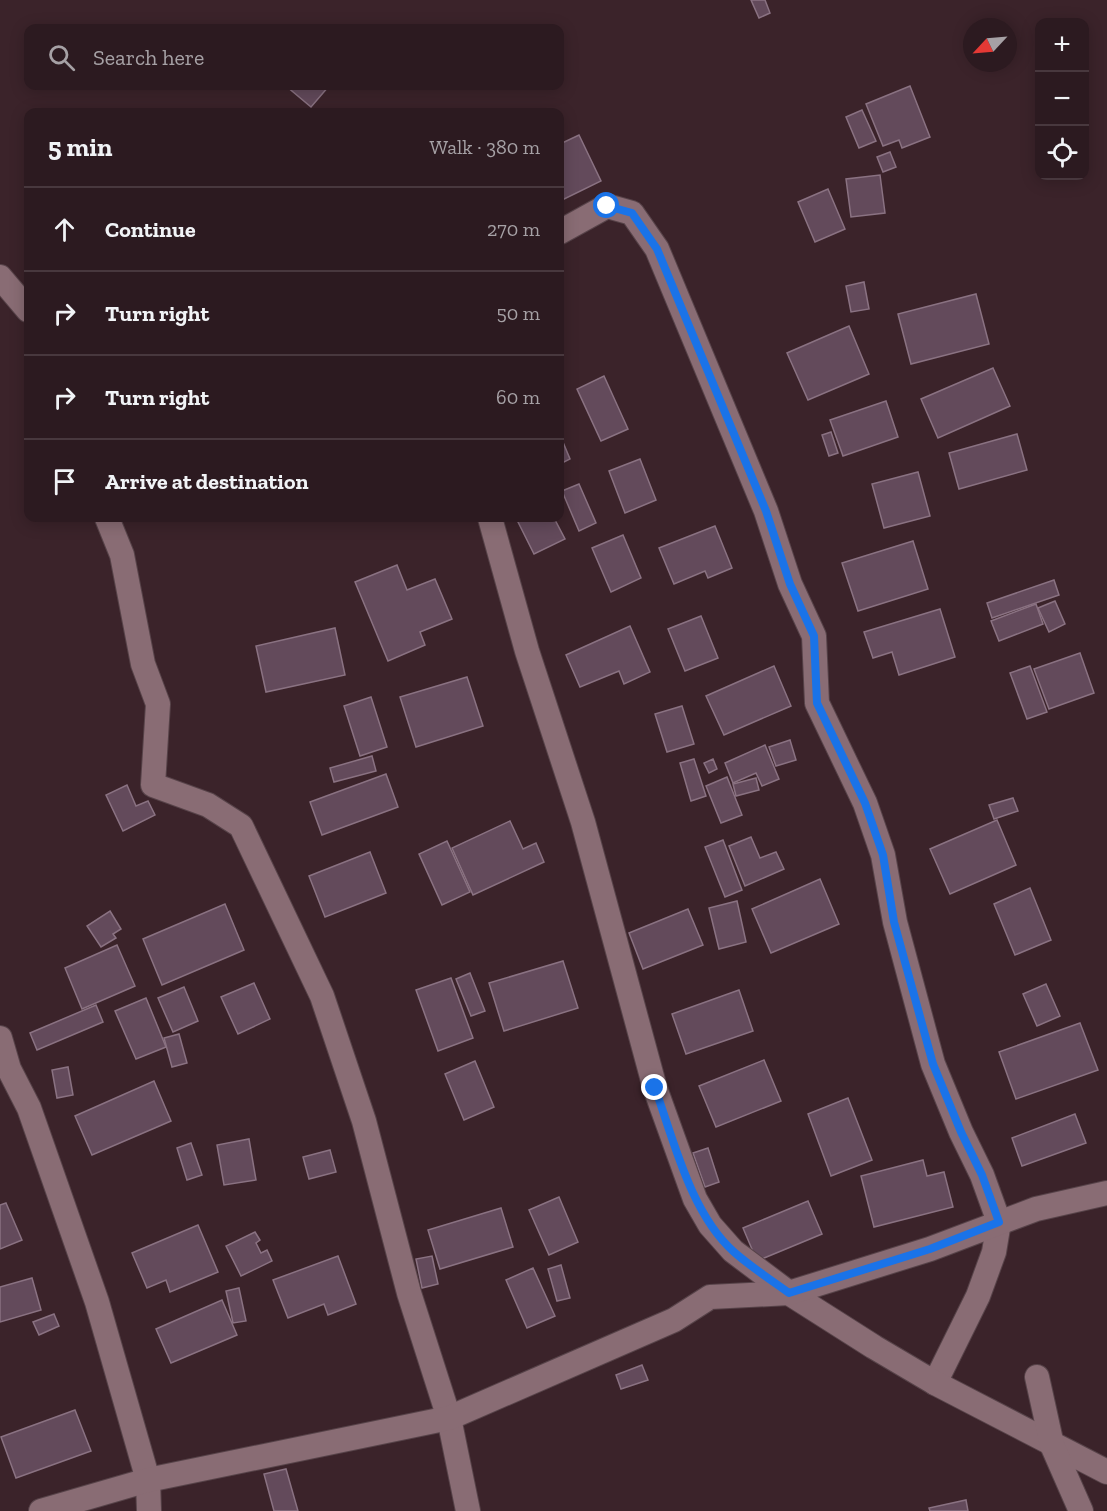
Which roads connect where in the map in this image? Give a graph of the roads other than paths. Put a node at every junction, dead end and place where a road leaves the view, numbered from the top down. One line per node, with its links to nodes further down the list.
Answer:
1 (564, 230): 8 (street)
2 (0, 277): 3 (street)
3 (24, 305)
4 (109, 522): 12 (street)
5 (491, 522): 9 (street)
6 (0, 1038): 15 (street)
7 (1107, 1193): 8 (street)
8 (999, 1222): 9 (street); 11 (street)
9 (789, 1293): 11 (street); 12 (street)
10 (1037, 1377): 13 (street)
11 (935, 1383): 13 (street)
12 (448, 1418): 15 (street); 18 (street)
13 (1052, 1444): 14 (street); 19 (street)
14 (1107, 1472)
15 (148, 1480): 16 (street); 17 (street)
16 (41, 1511)
17 (149, 1511)
18 (468, 1511)
19 (1080, 1511)

